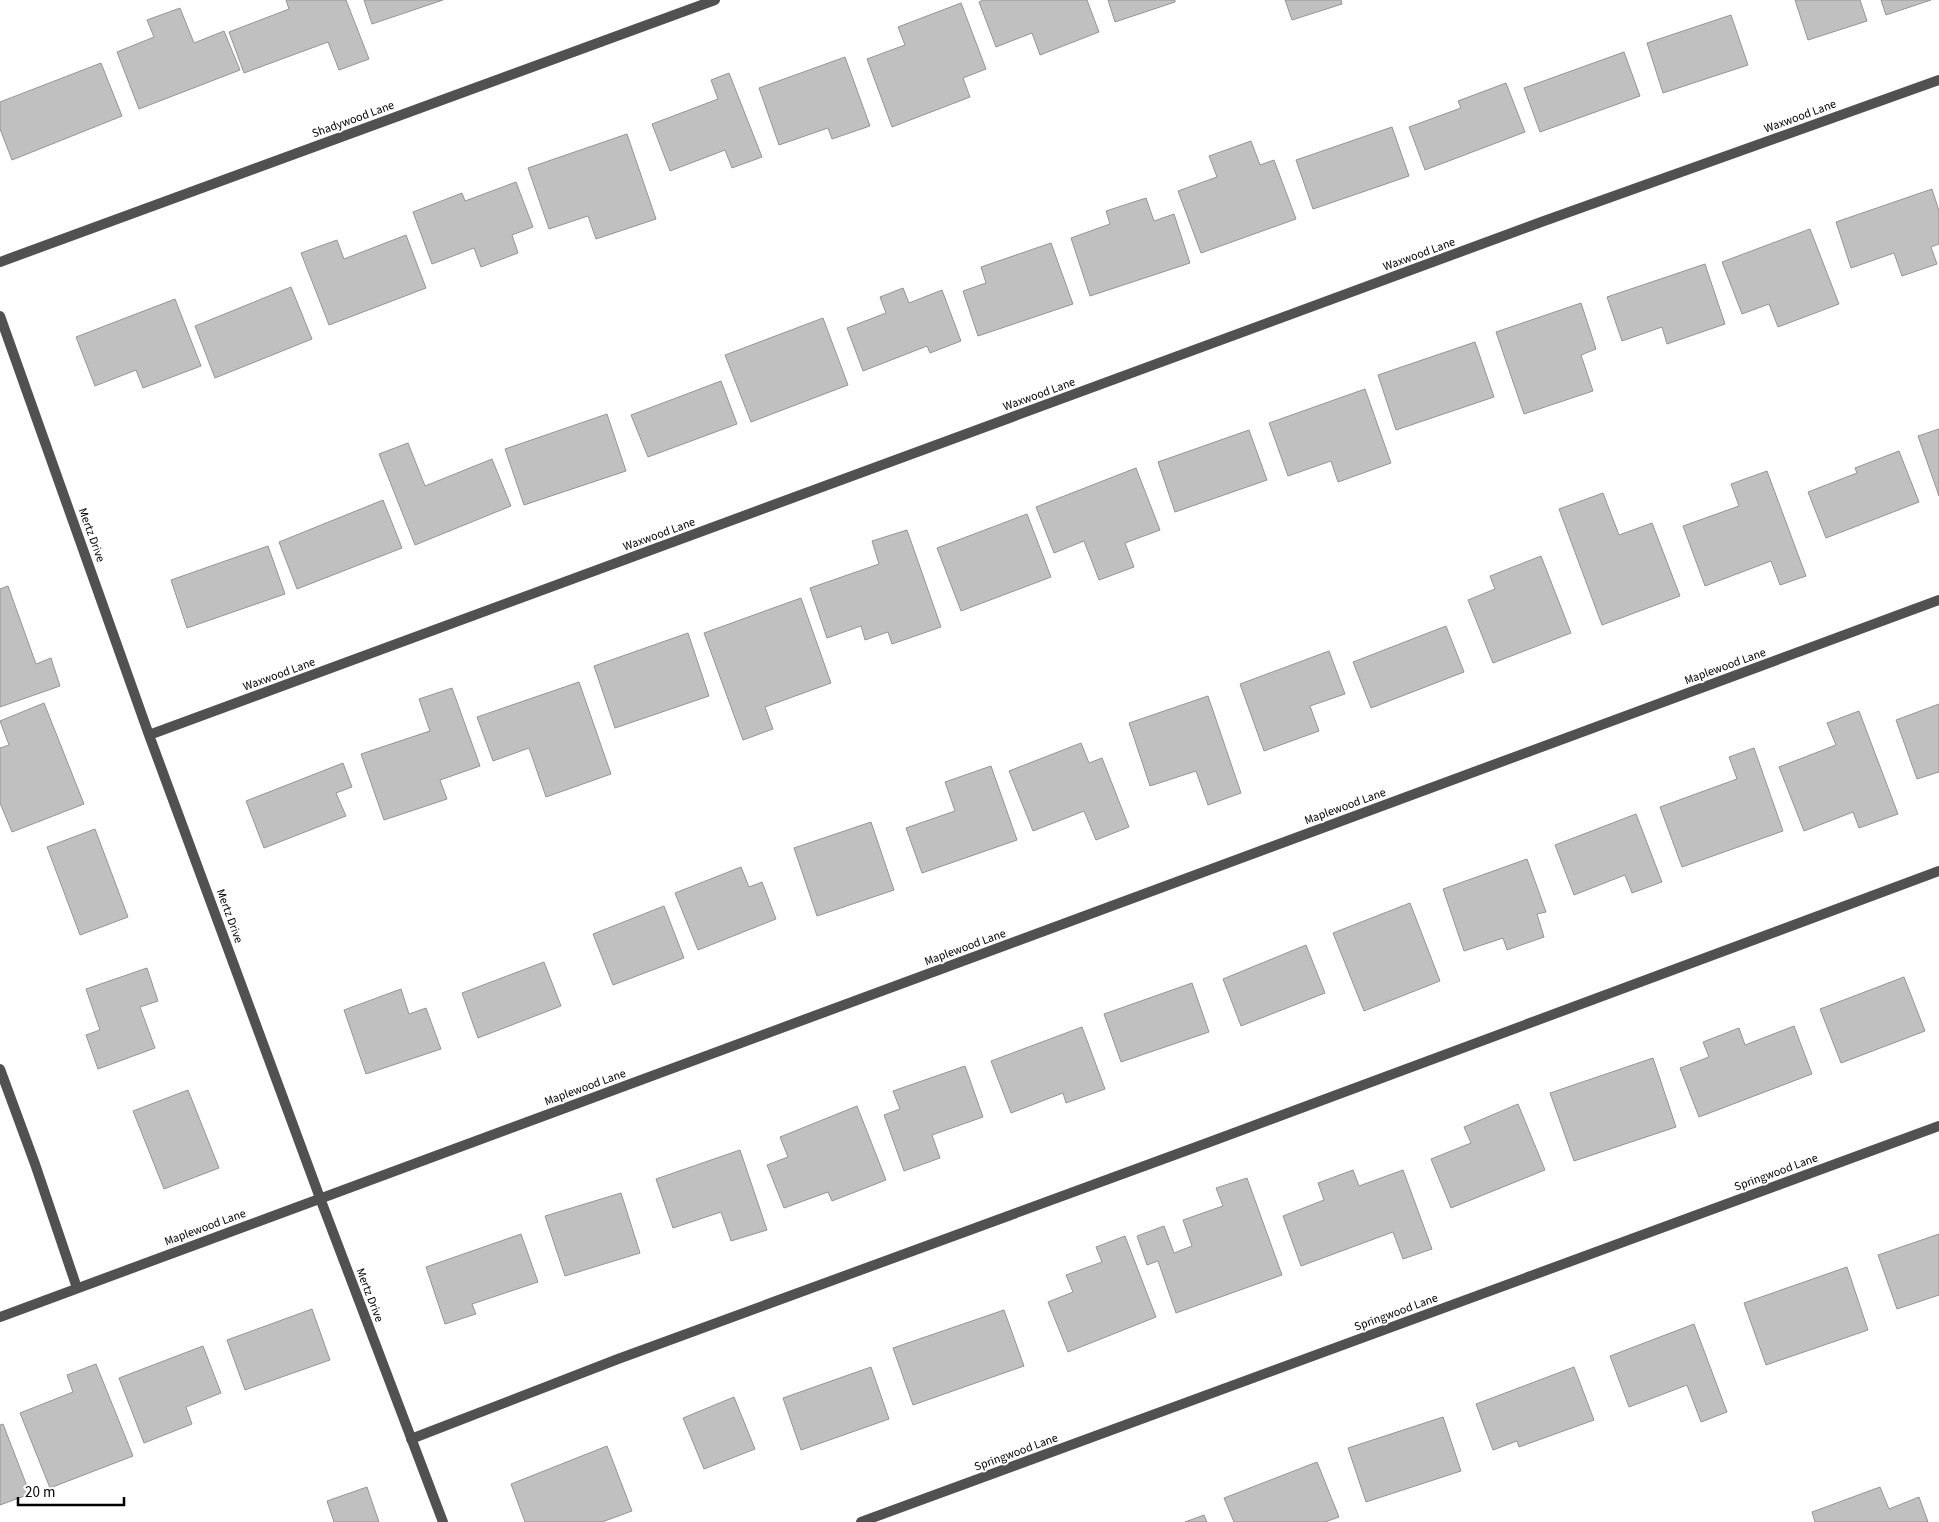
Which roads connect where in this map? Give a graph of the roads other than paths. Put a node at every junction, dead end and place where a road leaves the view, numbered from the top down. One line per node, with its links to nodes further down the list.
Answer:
1 (715, 0): 3 (street, Shadywood Lane)
2 (1939, 80): 6 (street, Waxwood Lane)
3 (0, 262)
4 (0, 316): 6 (street, Mertz Drive)
5 (1939, 600): 10 (street, Maplewood Lane)
6 (150, 735): 10 (street, Mertz Drive)
7 (1939, 871): 13 (street)
8 (0, 1069): 11 (street)
9 (1939, 1126): 15 (street, Springwood Lane)
10 (320, 1198): 11 (street, Maplewood Lane); 13 (street, Mertz Drive)
11 (78, 1288): 12 (street, Maplewood Lane)
12 (0, 1317)
13 (411, 1439): 14 (street, Mertz Drive)
14 (443, 1522)
15 (862, 1522)

